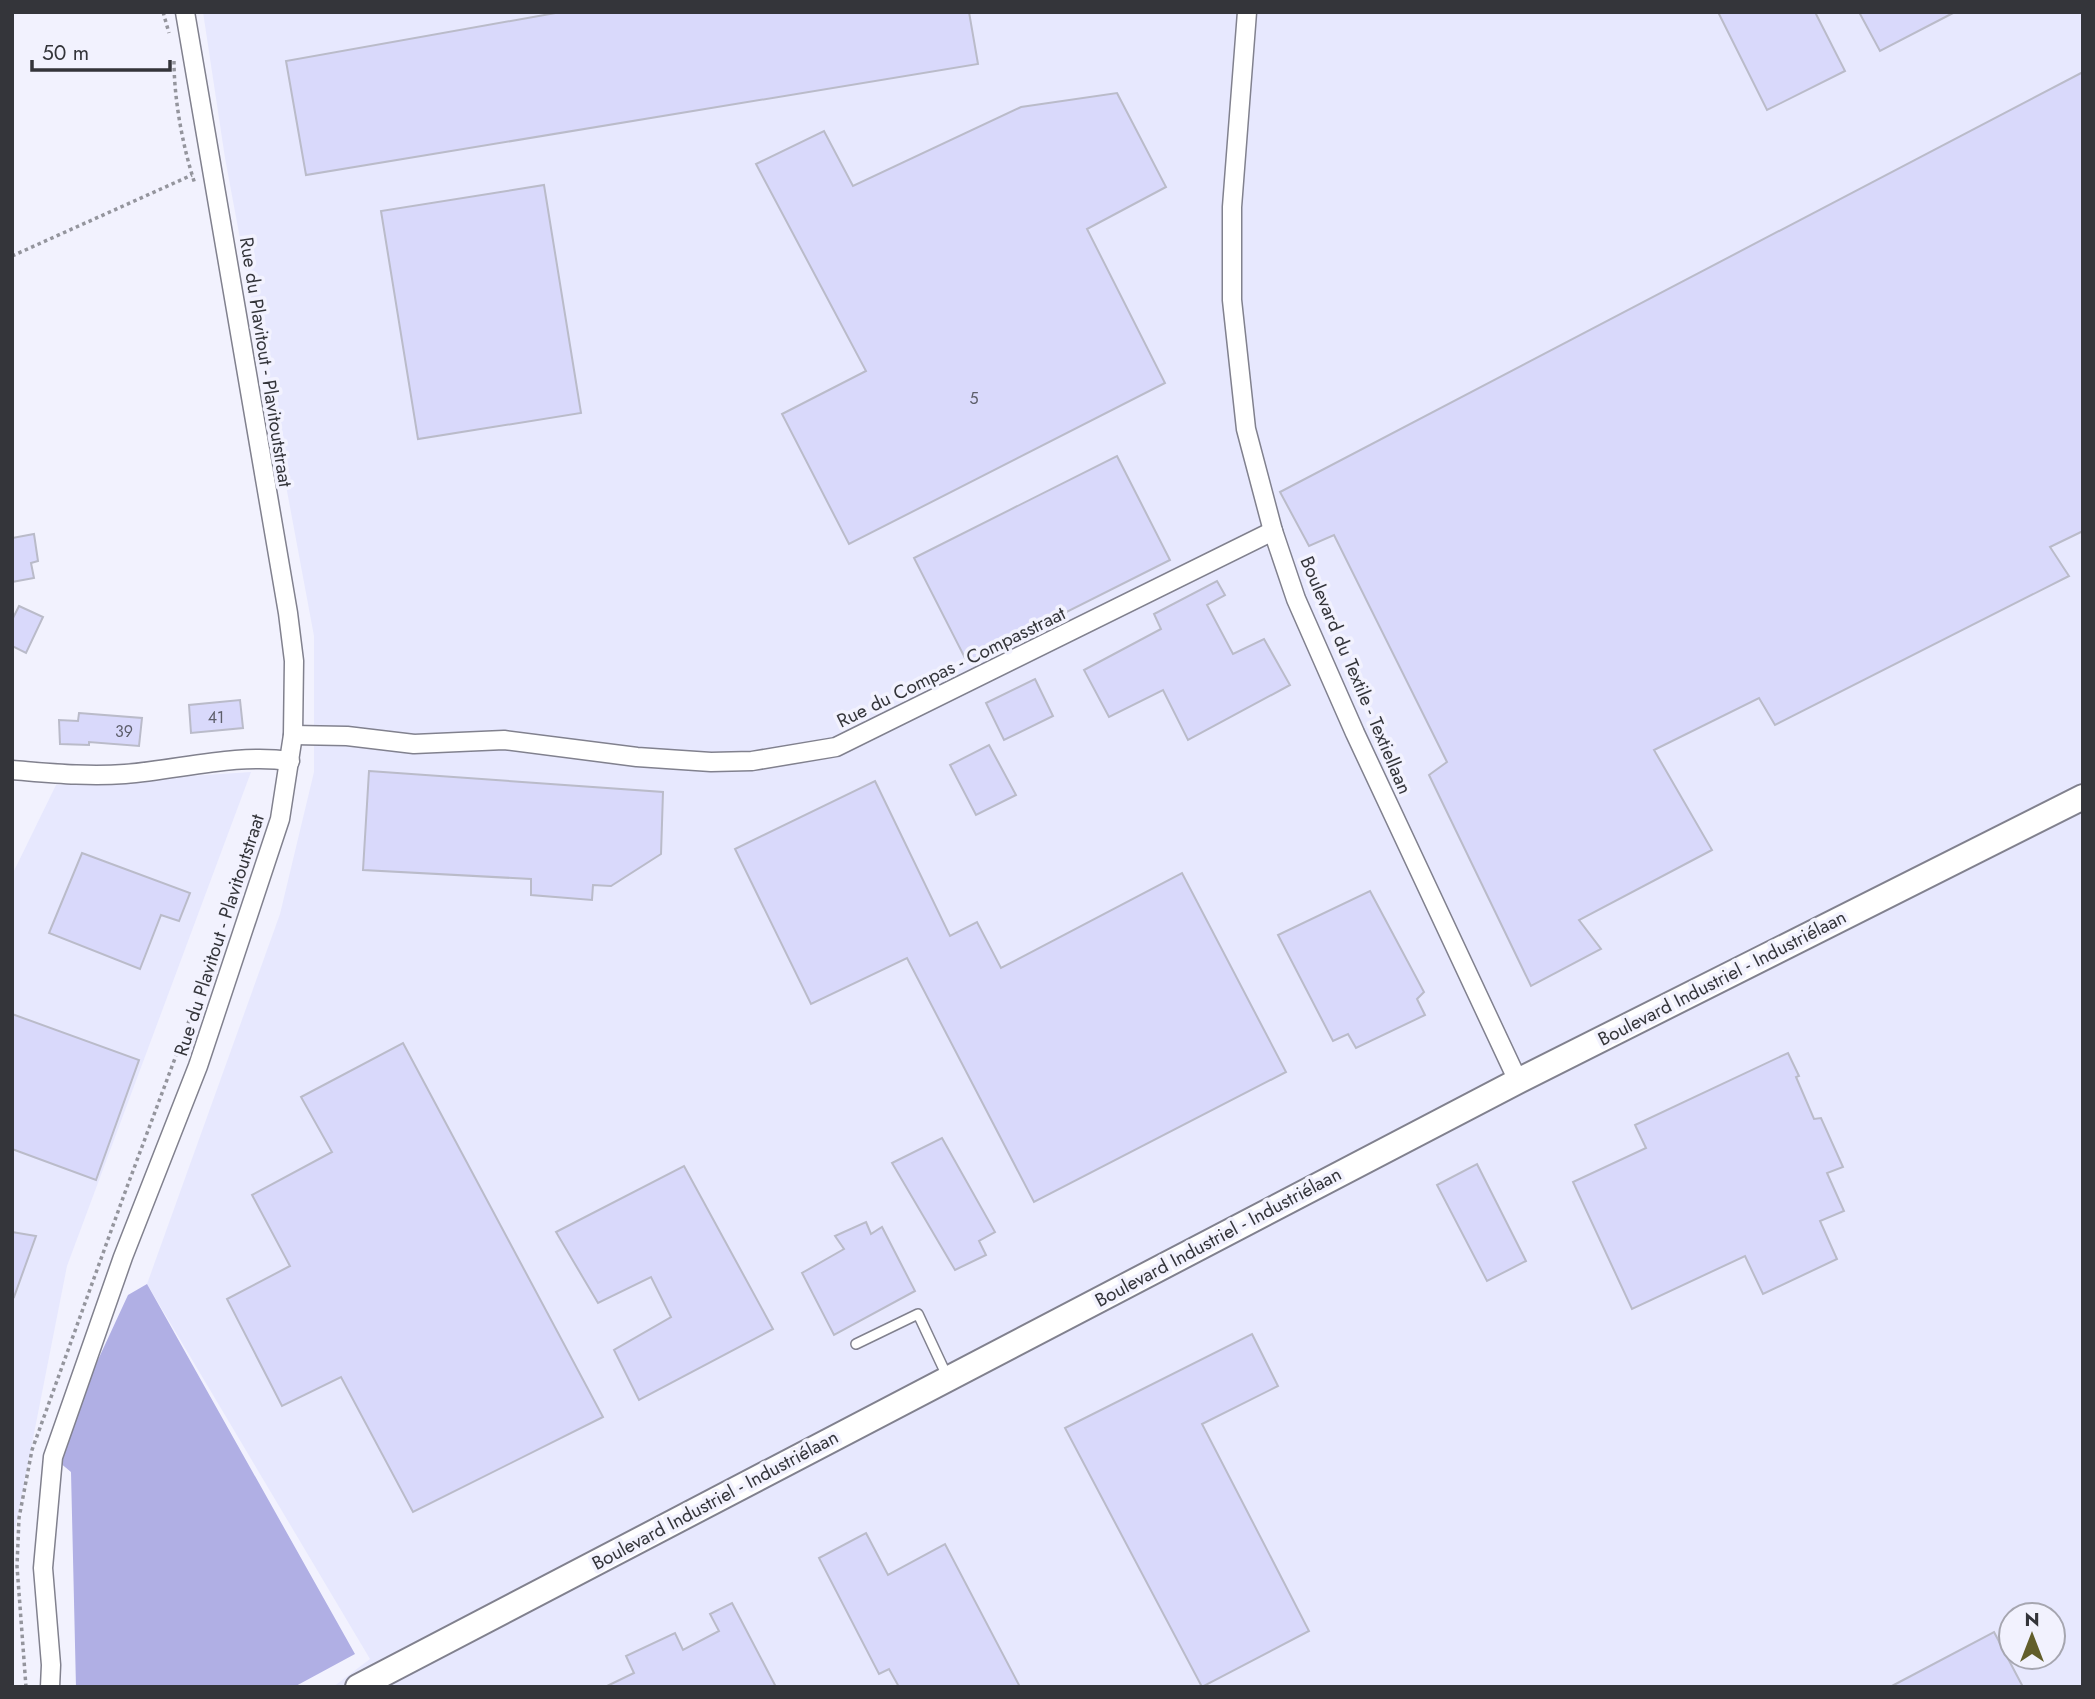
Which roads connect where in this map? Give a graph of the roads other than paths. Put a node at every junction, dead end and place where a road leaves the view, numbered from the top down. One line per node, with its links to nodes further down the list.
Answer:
1 (185, 12): 4 (street, Rue du Plavitout - Plavitoutstraat)
2 (1247, 12): 3 (street, Boulevard du Textile - Textiellaan)
3 (1273, 531): 4 (street, Rue du Compas - Compasstraat); 8 (street, Boulevard du Textile - Textiellaan)
4 (293, 735): 5 (street, Rue du Plavitout - Plavitoutstraat)
5 (290, 761): 6 (street); 11 (street, Rue du Plavitout - Plavitoutstraat)
6 (12, 770)
7 (2083, 797): 8 (main road, Boulevard Industriel - Industriélaan)
8 (1518, 1081): 10 (main road, Boulevard Industriel - Industriélaan)
9 (856, 1344): 10 (lane)
10 (948, 1378): 12 (main road, Boulevard Industriel - Industriélaan)
11 (50, 1687)
12 (358, 1687)

